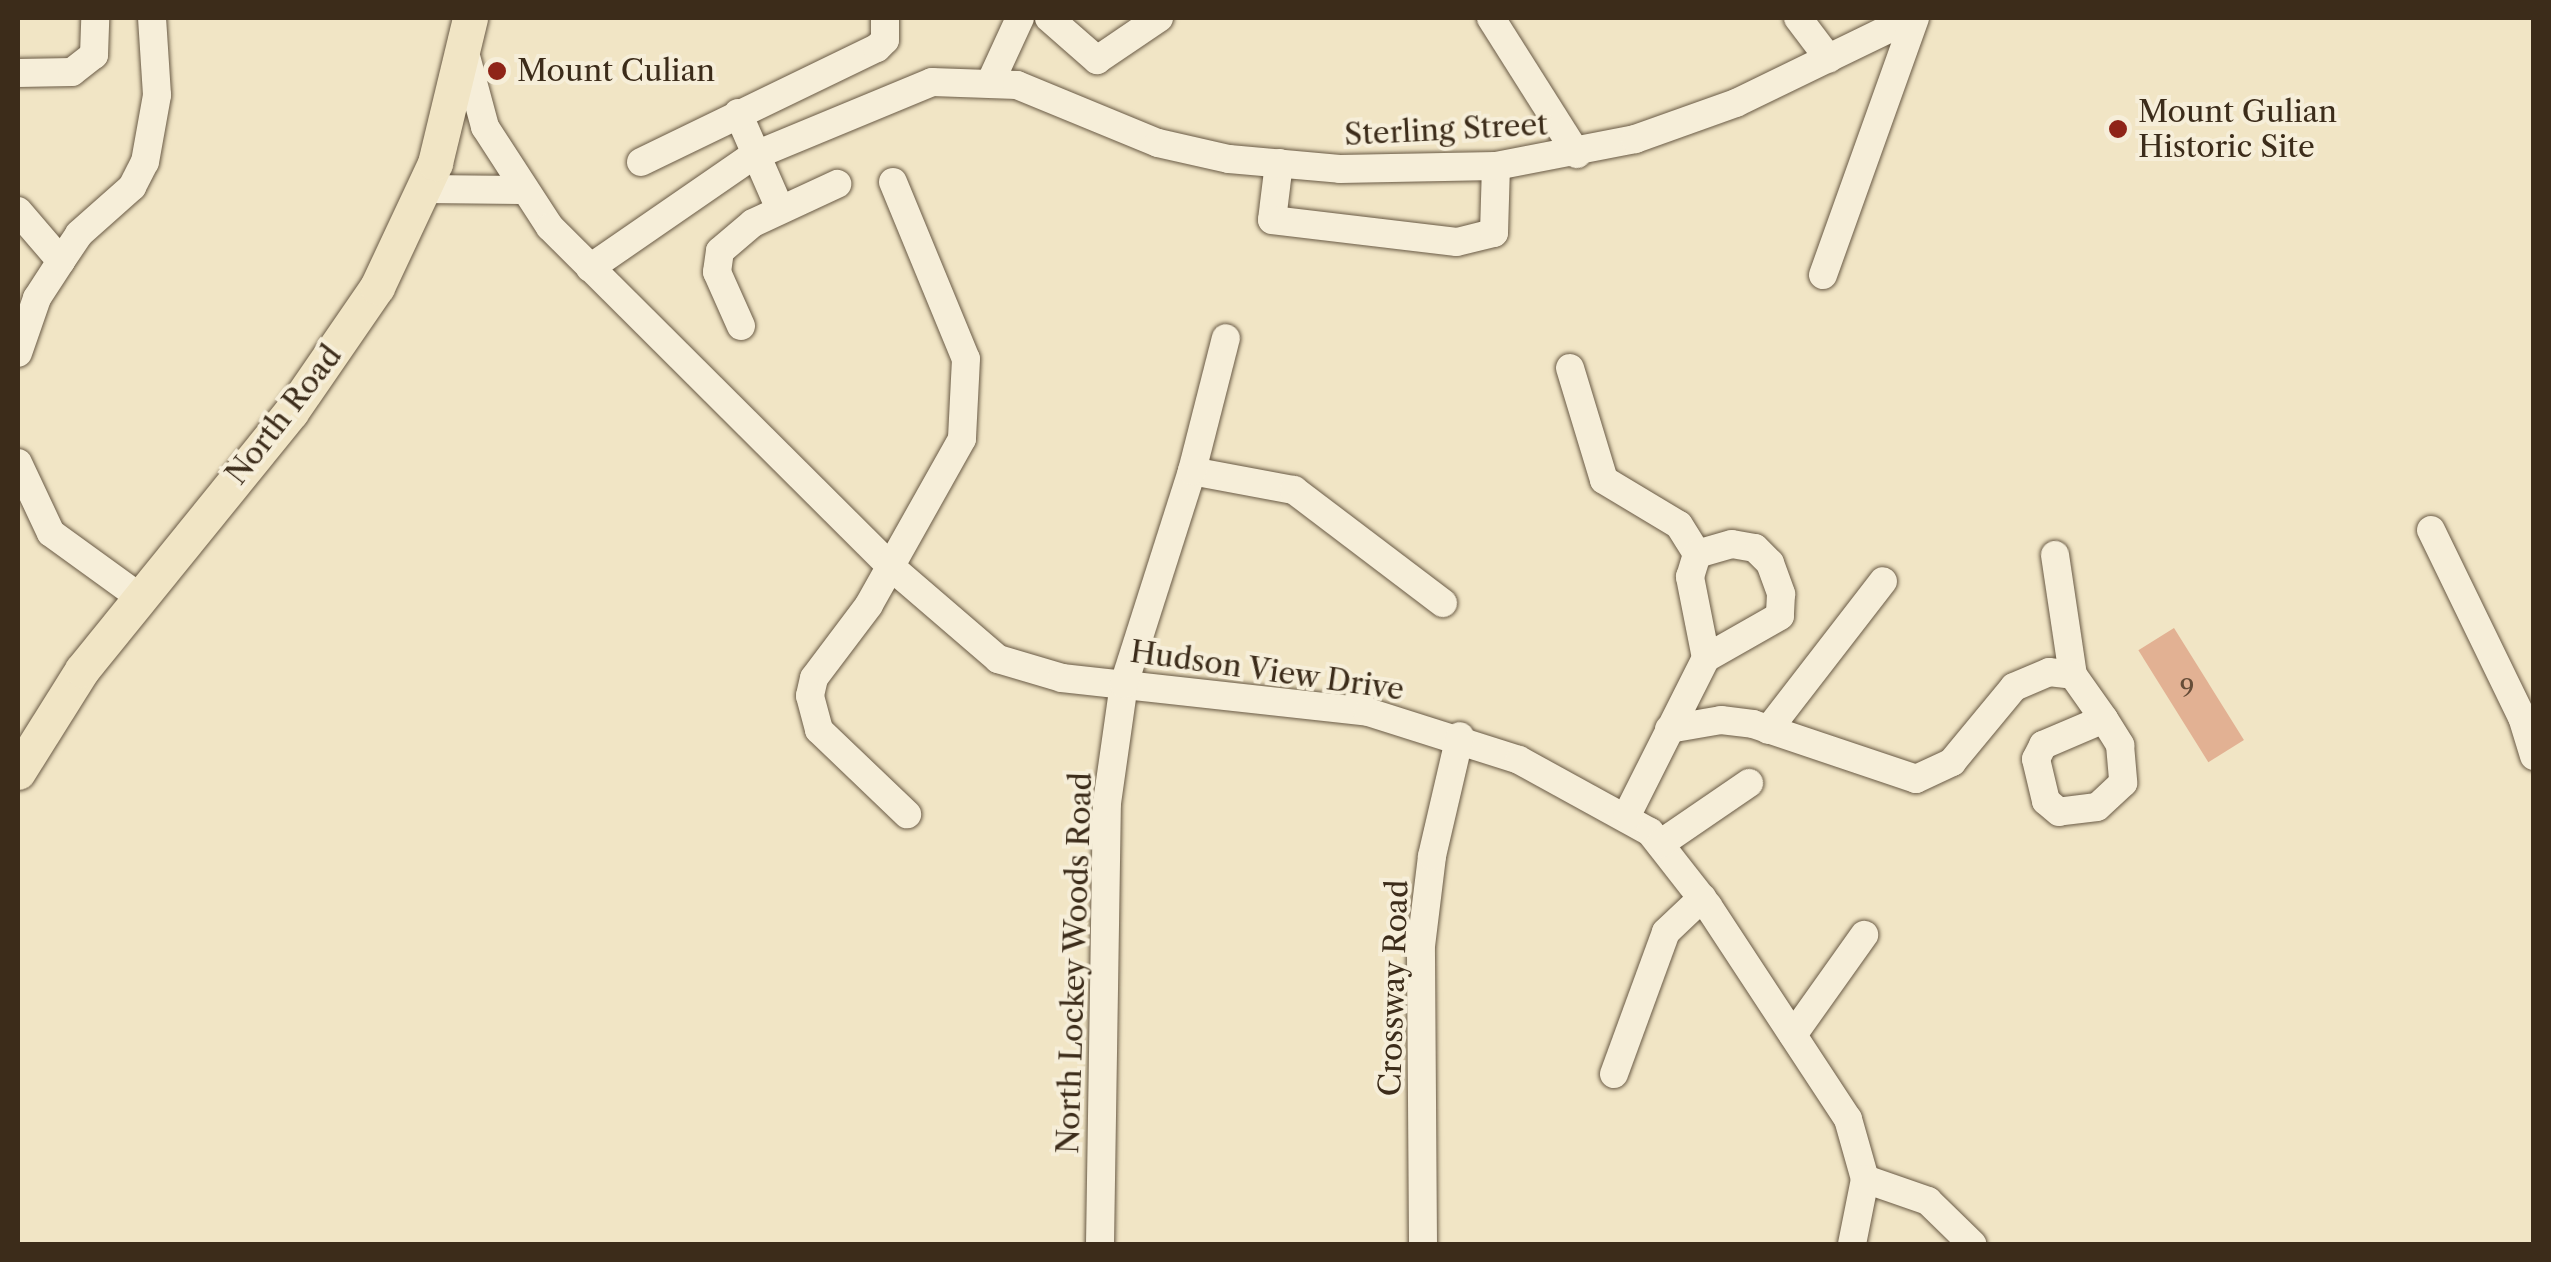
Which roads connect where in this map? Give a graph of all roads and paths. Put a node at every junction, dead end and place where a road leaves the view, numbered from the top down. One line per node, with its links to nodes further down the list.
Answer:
1 (94, 18): 12 (street)
2 (152, 18): 26 (street)
3 (884, 18): 14 (street)
4 (1020, 18): 13 (street)
5 (1158, 18): 9 (street)
6 (1492, 18): 15 (street)
7 (1798, 18): 11 (street)
8 (1914, 18): 11 (street, Sterling Street); 28 (street)
9 (1053, 19)
10 (467, 33): 22 (main road, North Road); 23 (street, Hudson View Drive)
11 (1829, 59): 15 (street, Sterling Street)
12 (18, 74)
13 (980, 80): 16 (street); 18 (street, Sterling Street)
14 (738, 113): 16 (street); 17 (street)
15 (1578, 154): 19 (street, Sterling Street)
16 (754, 155): 24 (street); 27 (street)
17 (641, 162)
18 (1279, 164): 19 (street, Sterling Street); 19 (street)
19 (1496, 166)
20 (893, 182): 38 (street)
21 (837, 184): 24 (street)
22 (425, 189): 23 (street); 40 (main road, North Road)
23 (521, 190): 27 (street, Hudson View Drive)
24 (780, 209): 29 (street)
25 (18, 210): 26 (street)
26 (62, 261): 31 (street)
27 (590, 268): 38 (street, Hudson View Drive)
28 (1823, 275)
29 (741, 326)
30 (1226, 338): 34 (street, North Lockey Woods Road)
31 (18, 354)
32 (1570, 368): 36 (street)
33 (18, 464): 40 (street)
34 (1192, 471): 41 (street); 44 (street, North Lockey Woods Road)
35 (2430, 530): 49 (street)
36 (1697, 554): 42 (street); 42 (street)
37 (2055, 555): 43 (street)
38 (890, 566): 44 (street, Hudson View Drive); 52 (street)
39 (1883, 581): 47 (street)
40 (138, 596): 50 (main road, North Road)
41 (1443, 604)
42 (1706, 658): 46 (street)
43 (2072, 675): 45 (street); 47 (street)
44 (1124, 684): 48 (street, Hudson View Drive); 60 (street, North Lockey Woods Road)
45 (2104, 719)
46 (1669, 729): 47 (street); 53 (street)
47 (1768, 730)
48 (1460, 736): 53 (street, Hudson View Drive); 61 (street, Crossway Road)
49 (2534, 756)
50 (18, 772)
51 (1749, 783): 54 (street)
52 (907, 814)
53 (1627, 815): 54 (street, Hudson View Drive)
54 (1660, 844): 55 (street, Hudson View Drive)
55 (1702, 898): 57 (street, Hudson View Drive); 58 (street)
56 (1864, 935): 57 (street)
57 (1793, 1036): 59 (street, Hudson View Drive)
58 (1614, 1074)
59 (1865, 1179): 62 (street, Hudson View Drive); 63 (street)
60 (1100, 1244)
61 (1423, 1244)
62 (1852, 1244)
63 (1972, 1244)

